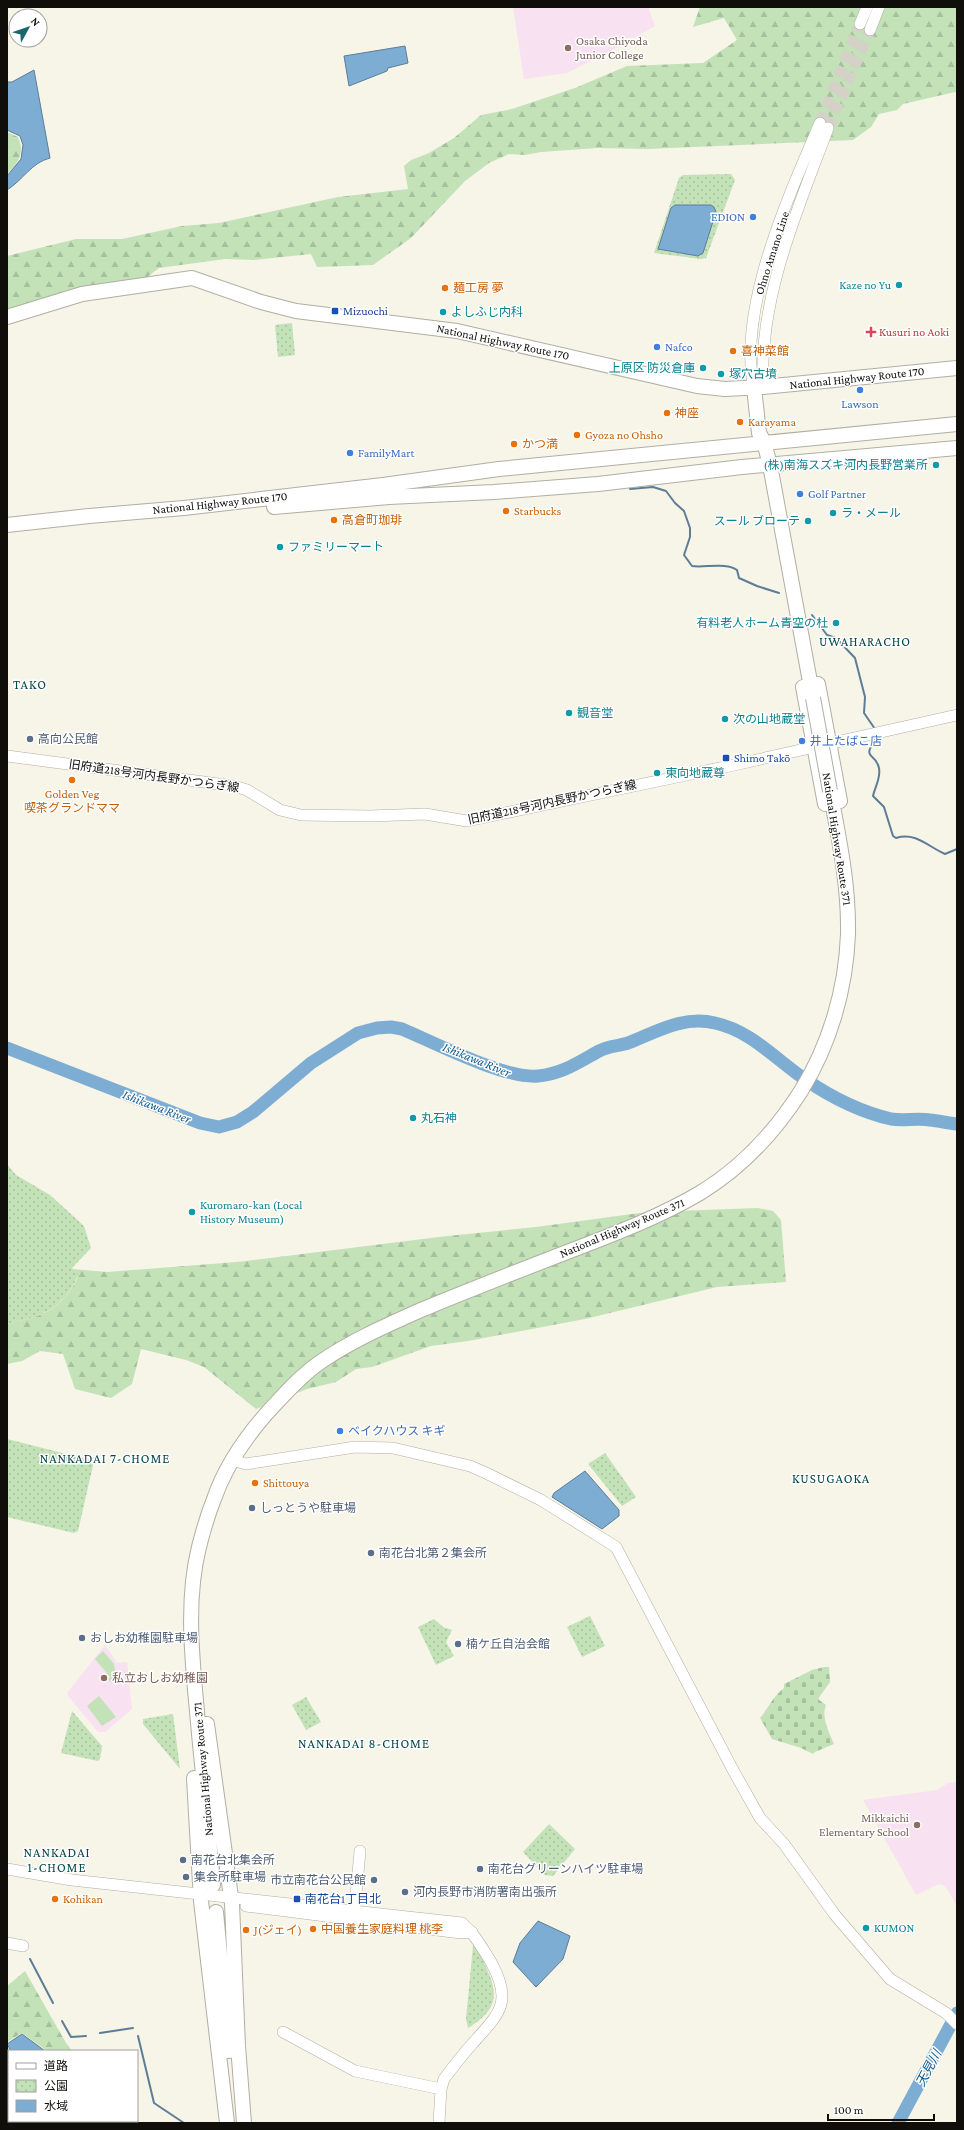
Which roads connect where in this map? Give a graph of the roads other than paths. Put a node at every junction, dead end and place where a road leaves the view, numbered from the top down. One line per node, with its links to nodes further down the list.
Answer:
1 (867, 7): 3 (street)
2 (879, 7): 4 (street)
3 (860, 24)
4 (870, 30)
5 (824, 125): 8 (street, Ohno Amano Line)
6 (7, 317): 8 (highway, National Highway Route 170)
7 (957, 368): 8 (highway, National Highway Route 170)
8 (759, 387): 10 (highway, National Highway Route 371)
9 (957, 424): 10 (highway, National Highway Route 170)
10 (764, 442): 12 (highway, National Highway Route 371); 13 (highway, National Highway Route 170)
11 (957, 448): 12 (highway, National Highway Route 170)
12 (770, 465): 14 (highway, National Highway Route 170); 15 (highway, National Highway Route 371)
13 (7, 525)
14 (7, 533)
15 (795, 608): 17 (highway); 18 (highway); 20 (highway, National Highway Route 371, bridge)
16 (957, 715): 17 (street, 旧府道218号河内長野かつらぎ線)
17 (829, 743): 18 (street, 旧府道218号河内長野かつらぎ線); 20 (highway)
18 (814, 747): 19 (street, 旧府道218号河内長野かつらぎ線); 20 (highway)
19 (7, 756)
20 (847, 902): 21 (highway, National Highway Route 371)
21 (232, 1460): 22 (highway, National Highway Route 371); 34 (street)
22 (191, 1602): 23 (highway, National Highway Route 371); 28 (highway)
23 (192, 1647): 27 (highway, National Highway Route 371); 29 (highway)
24 (360, 1851): 31 (street)
25 (7, 1869): 28 (street)
26 (7, 1876): 28 (street)
27 (213, 1885)
28 (193, 1895): 29 (street); 37 (highway)
29 (232, 1900): 31 (street); 39 (highway)
30 (216, 1912): 38 (highway)
31 (354, 1915): 36 (street)
32 (7, 1943): 33 (street)
33 (23, 1946)
34 (953, 2021)
35 (283, 2032): 36 (street)
36 (441, 2089): 40 (street)
37 (227, 2123)
38 (236, 2123)
39 (244, 2123)
40 (439, 2123)

